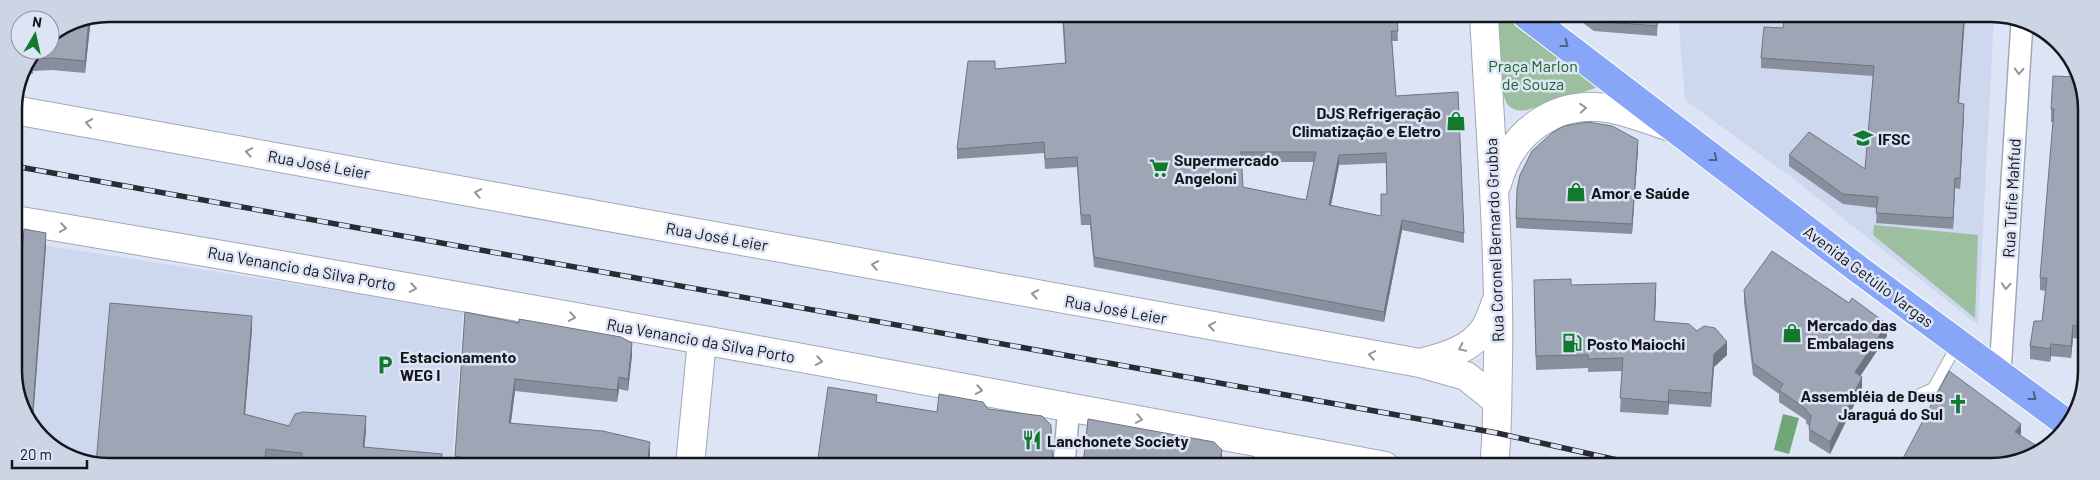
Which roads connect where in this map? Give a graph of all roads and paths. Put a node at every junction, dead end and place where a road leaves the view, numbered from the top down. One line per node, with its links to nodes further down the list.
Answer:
1 (1484, 22): 4 (street, Rua Coronel Bernardo Grubba)
2 (1535, 22): 7 (highway, Avenida Getúlio Vargas, one-way to 7)
3 (2022, 28): 14 (street, Rua Tufie Mahfud, one-way to 14)
4 (1488, 99): 6 (street); 8 (street, Rua Coronel Bernardo Grubba)
5 (23, 111): 13 (street, Rua José Leier, one-way to 5)
6 (1537, 123): 7 (street, Avenida Getúlio Vargas, one-way to 7); 8 (street, Avenida Getúlio Vargas)
7 (1675, 128): 12 (highway, Avenida Getúlio Vargas, one-way to 12)
8 (1495, 192): 10 (street, Rua Coronel Bernardo Grubba)
9 (23, 221): 11 (street, Rua Venancio da Silva Porto, one-way to 11)
10 (1499, 296): 13 (street, Rua José Leier, one-way to 13); 16 (street, Rua Coronel Bernardo Grubba)
11 (702, 340): 17 (street, Rua Venancio da Silva Porto, one-way to 17); 26 (street)
12 (1958, 342): 14 (highway, Avenida Getúlio Vargas); 15 (lane)
13 (1420, 363): 16 (street, Rua José Leier)
14 (2000, 373): 18 (highway, Avenida Getúlio Vargas, one-way to 18)
15 (1920, 394)
16 (1497, 401): 19 (street, Rua Coronel Bernardo Grubba)
17 (1069, 406): 20 (street, Rua Venancio da Silva Porto, one-way to 20); 21 (street)
18 (2062, 419)
19 (1496, 438): 23 (street); 24 (street, Rua Coronel Bernardo Grubba); 25 (street)
20 (1265, 454): 22 (street, Rua Venancio da Silva Porto)
21 (1065, 457)
22 (1299, 457)
23 (1482, 457)
24 (1495, 457)
25 (1508, 457)
26 (691, 458)

